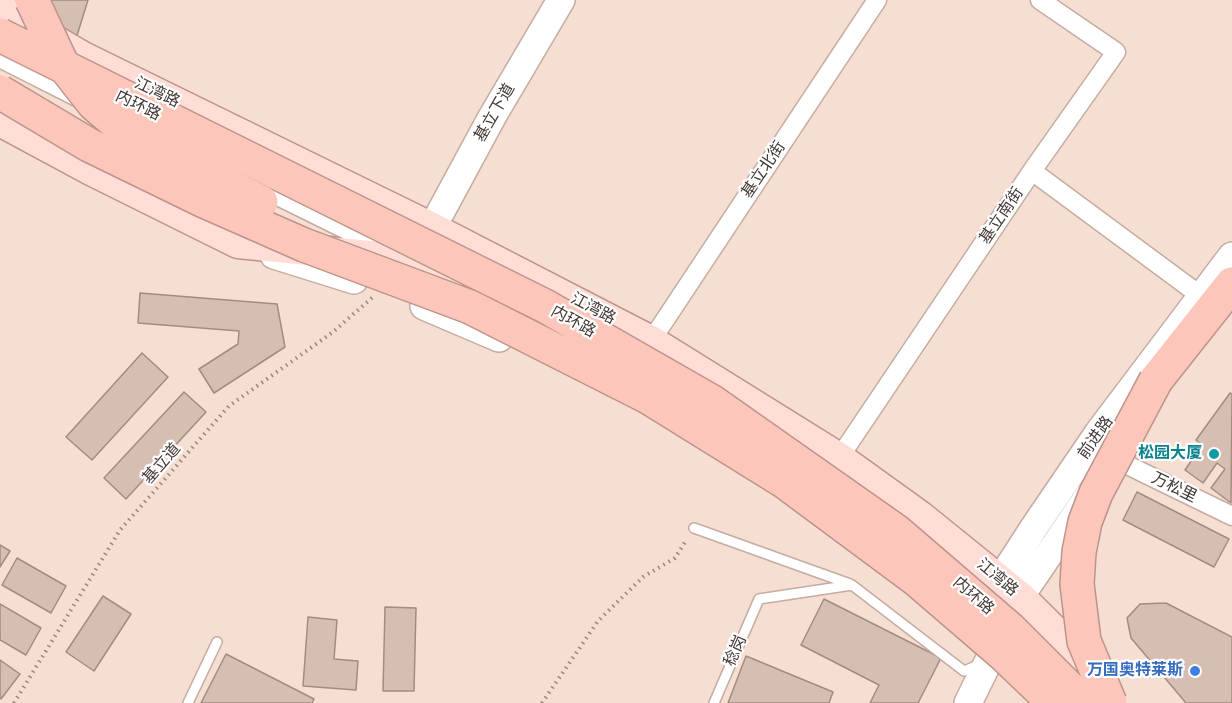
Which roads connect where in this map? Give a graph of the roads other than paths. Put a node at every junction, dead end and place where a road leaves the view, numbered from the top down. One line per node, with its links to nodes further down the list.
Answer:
1 (32, 0): 19 (highway, bridge)
2 (40, 0): 9 (main road)
3 (561, 0): 13 (main road, 基立下道)
4 (877, 0): 21 (street, 基立北街)
5 (1040, 0): 12 (street, 基立南街)
6 (0, 9): 9 (main road, 江湾路)
7 (0, 35): 37 (highway, 内环路, bridge)
8 (0, 53): 16 (main road)
9 (83, 57): 13 (main road, 江湾路)
10 (0, 92): 19 (highway, 内环路, bridge)
11 (0, 121): 14 (main road)
12 (1032, 171): 18 (street); 22 (street, 基立南街)
13 (432, 228): 21 (main road, 江湾路)
14 (238, 243): 16 (main road); 30 (main road)
15 (1232, 256): 18 (main road, 前进路)
16 (419, 261): 24 (main road)
17 (1232, 284): 38 (highway, bridge)
18 (1201, 296): 28 (main road, 前进路)
19 (470, 307): 35 (highway, 内环路, bridge)
20 (1232, 308): 23 (main road, 前进路)
21 (651, 341): 22 (main road, 江湾路)
22 (839, 458): 28 (main road, 江湾路)
23 (1115, 459): 25 (street, 万松里); 28 (main road, 前进路)
24 (790, 470): 28 (main road); 30 (main road)
25 (1232, 516)
26 (694, 528): 27 (lane)
27 (852, 585): 30 (lane); 32 (lane, 稔岗)
28 (1007, 593): 30 (main road, 前进路); 39 (main road, 江湾路)
29 (217, 642): 31 (lane)
30 (994, 650): 33 (main road, 前进路); 34 (main road); 36 (main road)
31 (188, 703)
32 (714, 703)
33 (968, 703)
34 (1031, 703)
35 (1054, 703)
36 (1064, 703)
37 (1084, 703)
38 (1110, 703)
39 (1124, 703)

